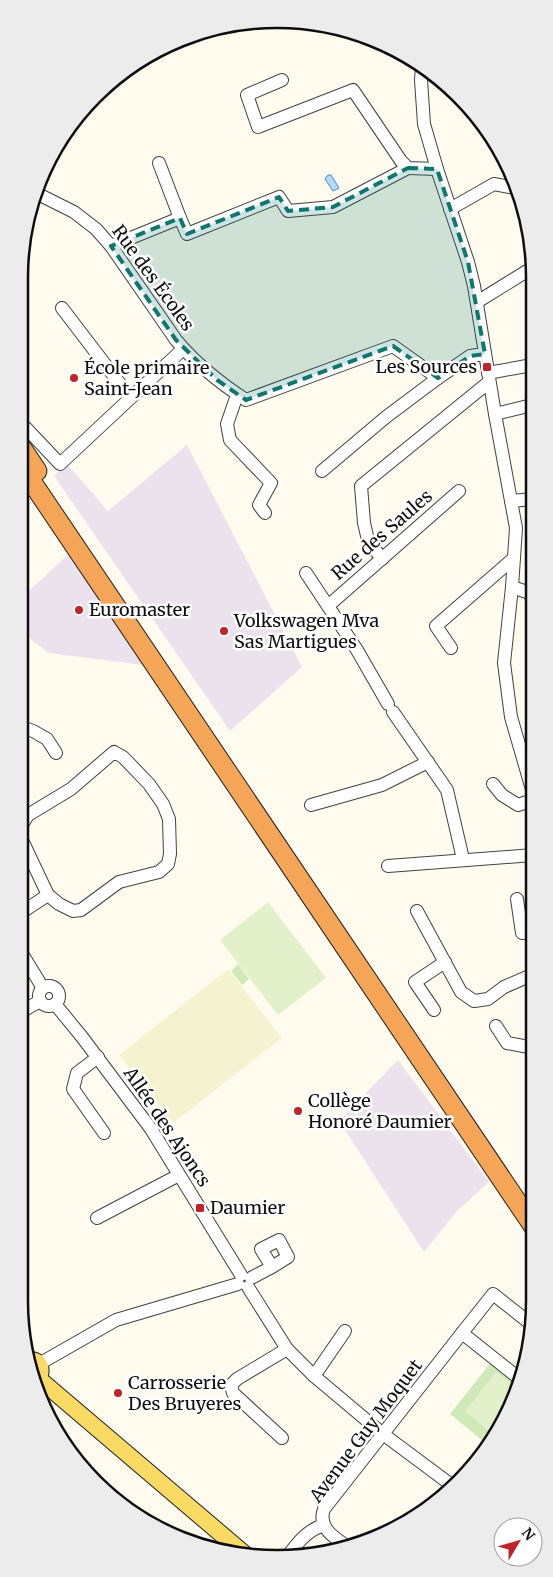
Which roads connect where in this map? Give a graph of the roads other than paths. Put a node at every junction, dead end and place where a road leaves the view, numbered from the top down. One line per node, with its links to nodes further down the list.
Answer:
1 (426, 78): 5 (street)
2 (282, 80): 4 (street)
3 (159, 163): 9 (street)
4 (408, 168): 5 (street); 9 (street)
5 (437, 169): 8 (street)
6 (509, 187): 8 (street)
7 (41, 196): 10 (street, Rue des Écoles)
8 (450, 209): 12 (street)
9 (180, 218): 10 (street)
10 (111, 246): 14 (street, Rue des Écoles)
11 (526, 272): 12 (street)
12 (477, 302): 15 (street)
13 (62, 308): 20 (street)
14 (183, 349): 19 (street); 20 (street, Rue des Écoles)
15 (485, 354): 17 (street); 18 (street)
16 (526, 367): 17 (street)
17 (488, 377): 22 (street); 32 (street)
18 (438, 378): 19 (street); 25 (street)
19 (237, 395): 30 (street)
20 (130, 397): 23 (street, Rue des Écoles)
21 (526, 406): 22 (street)
22 (495, 414): 29 (street)
23 (28, 440)
24 (28, 446): 68 (highway)
25 (322, 471)
26 (28, 476): 69 (highway)
27 (459, 490): 32 (street, Rue des Saules)
28 (526, 500): 29 (street)
29 (511, 501): 31 (street)
30 (265, 514)
31 (514, 558): 34 (street); 37 (street)
32 (382, 559): 36 (street, Rue des Saules)
33 (306, 573): 36 (street)
34 (512, 587): 35 (street); 41 (street)
35 (526, 592)
36 (328, 606): 40 (street)
37 (451, 648)
38 (28, 729): 39 (street)
39 (56, 753)
40 (428, 762): 44 (street); 48 (street)
41 (526, 769)
42 (493, 784): 43 (street)
43 (526, 803)
44 (311, 805)
45 (28, 815): 50 (street)
46 (28, 853): 50 (street)
47 (526, 856): 48 (street)
48 (463, 860): 49 (street)
49 (388, 866)
50 (48, 895): 52 (street)
51 (517, 899): 54 (street)
52 (28, 908)
53 (417, 911): 55 (street)
54 (526, 934)
55 (445, 962): 57 (street); 62 (street)
56 (28, 964): 58 (street)
57 (526, 977)
58 (42, 988): 59 (street); 60 (street)
59 (40, 1001): 60 (street); 61 (street)
60 (55, 1004): 65 (street, Allée des Ajoncs)
61 (28, 1008)
62 (434, 1010)
63 (496, 1026): 64 (street)
64 (526, 1047)
65 (98, 1057): 66 (street); 67 (street, Allée des Ajoncs)
66 (104, 1133)
67 (179, 1175): 70 (street); 72 (street, Allée des Ajoncs)
68 (526, 1193)
69 (526, 1215)
70 (97, 1218)
71 (272, 1267): 72 (street)
72 (244, 1281): 76 (street, Allée des Ajoncs); 77 (street)
73 (525, 1319): 75 (street, Avenue Guy Moquet)
74 (345, 1331): 80 (street)
75 (462, 1333): 79 (street); 81 (street, Avenue Guy Moquet)
76 (287, 1349): 80 (street, Allée des Ajoncs); 82 (street)
77 (38, 1370)
78 (39, 1373): 86 (main road)
79 (514, 1374)
80 (314, 1376): 81 (street, Allée des Ajoncs)
81 (383, 1434): 83 (street, Allée des Ajoncs); 84 (street, Avenue Guy Moquet)
82 (282, 1438)
83 (447, 1482)
84 (324, 1525): 85 (street, Avenue Guy Moquet); 87 (street)
85 (340, 1541)
86 (236, 1546)
87 (293, 1549)

